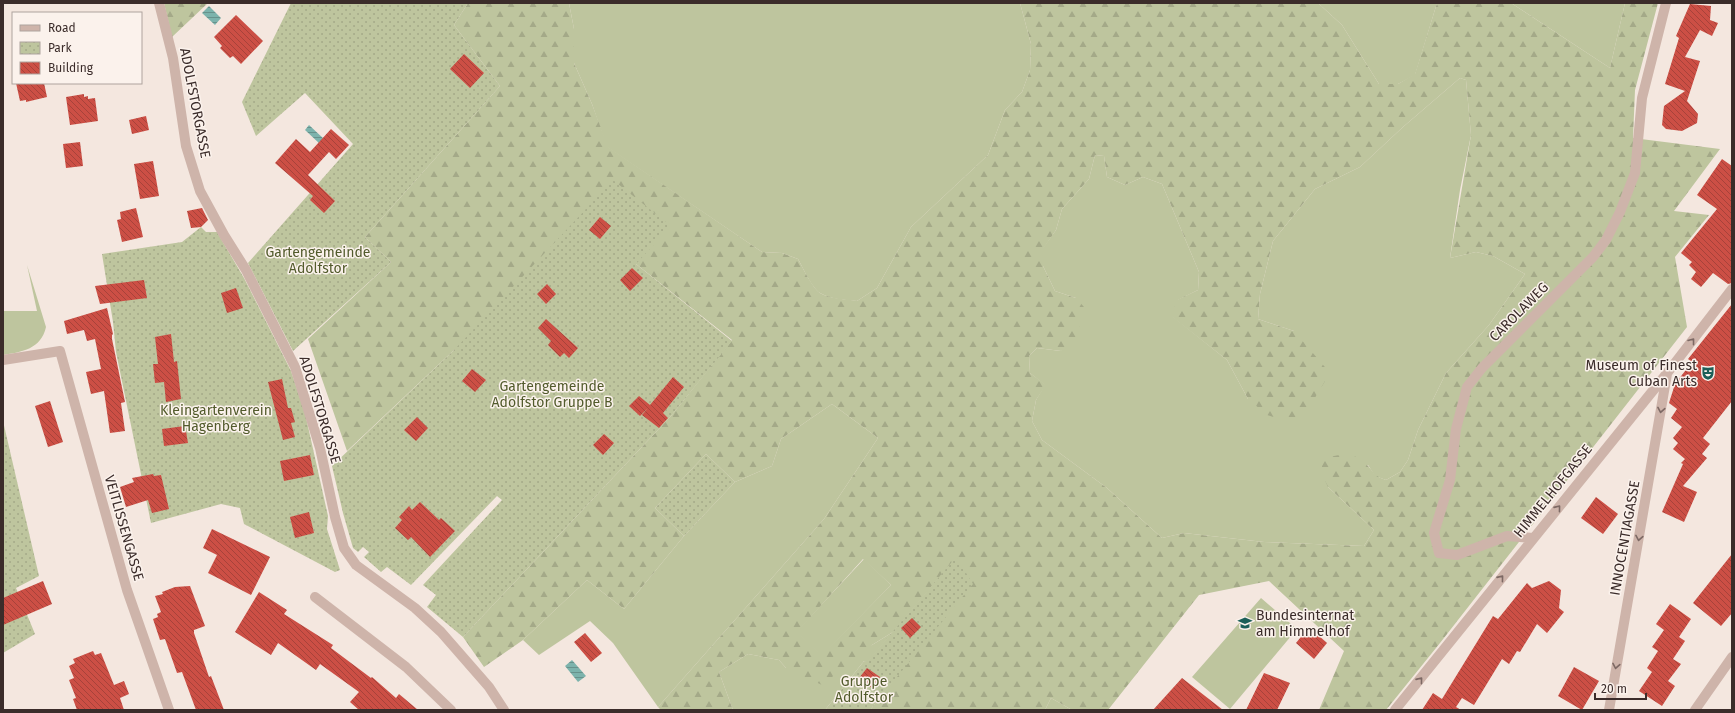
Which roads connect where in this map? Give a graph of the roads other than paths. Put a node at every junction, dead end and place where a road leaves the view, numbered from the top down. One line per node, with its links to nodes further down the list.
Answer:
1 (159, 3): 11 (street, ADOLFSTORGASSE)
2 (1666, 3): 6 (street, CAROLAWEG)
3 (1732, 289): 5 (street, HIMMELHOFGASSE, one-way to 3)
4 (3, 360): 9 (street, VEITLISSENGASSE)
5 (1668, 372): 6 (street, HIMMELHOFGASSE, one-way to 5); 13 (street, INNOCENTIAGASSE, one-way to 13)
6 (1533, 538): 12 (street, HIMMELHOFGASSE, one-way to 6)
7 (315, 597): 10 (street)
8 (1732, 657): 14 (street)
9 (169, 710)
10 (451, 710)
11 (504, 710)
12 (1395, 710)
13 (1609, 710)
14 (1695, 710)

